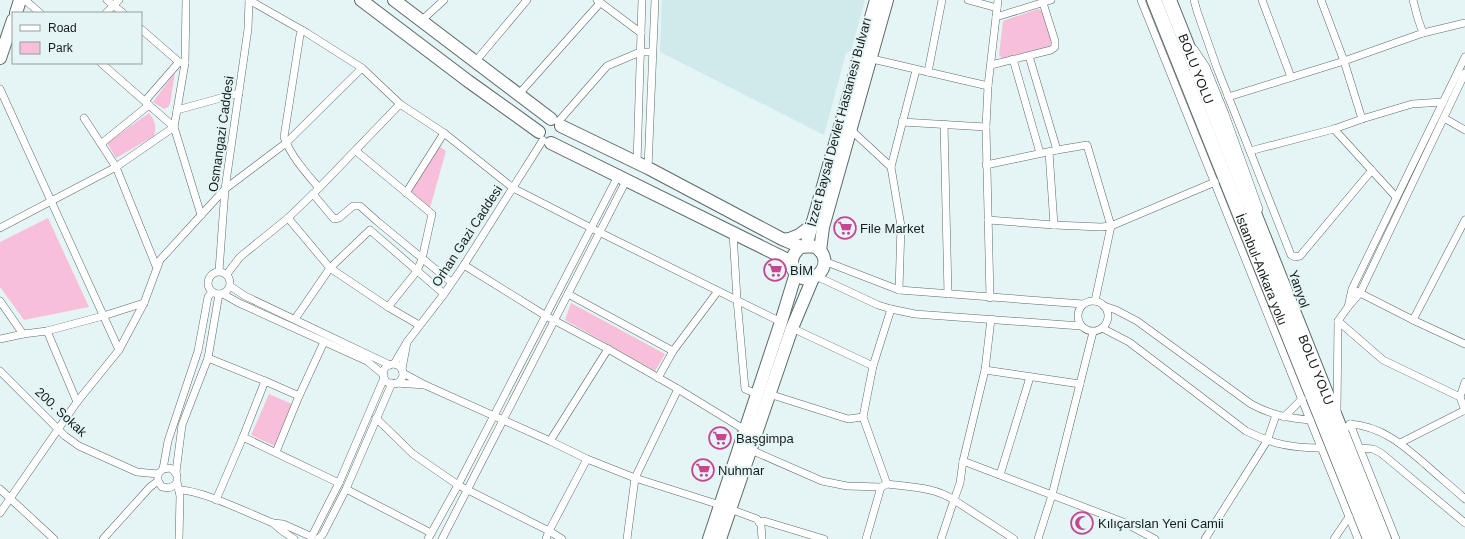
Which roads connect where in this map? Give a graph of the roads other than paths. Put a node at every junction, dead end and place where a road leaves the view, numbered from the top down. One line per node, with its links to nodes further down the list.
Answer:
1 (20, 0): 30 (main road)
2 (25, 0): 31 (street)
3 (107, 0): 26 (street)
4 (186, 0): 52 (street)
5 (249, 0): 40 (street); 64 (street, Osmangazi Caddesi)
6 (361, 0): 84 (main road)
7 (394, 0): 35 (main road)
8 (444, 0): 35 (street)
9 (527, 0): 51 (street)
10 (642, 0): 41 (street)
11 (655, 0): 44 (street)
12 (876, 0): 48 (main road, İzzet Baysal Devlet Hastanesi Bulvarı)
13 (887, 0): 48 (main road, İzzet Baysal Devlet Hastanesi Bulvarı)
14 (942, 0): 59 (street)
15 (968, 0): 28 (street)
16 (1051, 0): 27 (street)
17 (1141, 0): 98 (street)
18 (1154, 0): 262 (highway, İstanbul-Ankara yolu)
19 (1169, 0): 38 (highway, BOLU YOLU)
20 (1191, 0): 29 (street)
21 (1194, 0): 29 (street)
22 (1262, 0): 61 (street)
23 (1321, 0): 50 (street)
24 (1413, 0): 42 (street)
25 (598, 1): 41 (street); 65 (street)
26 (116, 2): 32 (street); 33 (street)
27 (1043, 3): 34 (street); 45 (street)
28 (997, 4): 34 (street)
29 (1197, 11): 57 (street)
30 (16, 12)
31 (39, 12)
32 (107, 12)
33 (122, 12)
34 (996, 17): 54 (street)
35 (421, 21): 51 (main road)
36 (12, 23): 47 (main road)
37 (1465, 23): 42 (street)
38 (1178, 24): 55 (street, Yanyol); 263 (highway, BOLU YOLU)
39 (142, 30): 52 (street)
40 (302, 30): 56 (street); 86 (street)
41 (641, 33): 43 (street)
42 (1423, 33): 50 (street)
43 (640, 52): 44 (street); 75 (street); 92 (street)
44 (652, 52): 92 (street)
45 (1029, 56): 49 (street); 87 (street)
46 (1465, 57): 67 (street)
47 (0, 58)
48 (865, 58): 58 (street); 81 (main road, İzzet Baysal Devlet Hastanesi Bulvarı); 108 (main road, İzzet Baysal Devlet Hastanesi Bulvarı)
49 (1013, 59): 54 (street); 91 (street)
50 (1344, 61): 61 (street); 74 (street)
51 (475, 62): 65 (main road)
52 (182, 63): 68 (street); 70 (street)
53 (102, 64): 68 (street)
54 (991, 64): 62 (street)
55 (1206, 66): 57 (street); 71 (street, Yanyol)
56 (362, 68): 69 (street); 86 (street)
57 (1217, 68): 66 (street)
58 (916, 70): 59 (street); 76 (street)
59 (928, 72): 62 (street)
60 (1465, 74): 73 (street)
61 (1291, 77): 66 (street)
62 (988, 86): 78 (street)
63 (0, 88): 105 (street)
64 (239, 93): 70 (street); 101 (street, Osmangazi Caddesi)
65 (518, 95): 75 (main road)
66 (1228, 97): 71 (street); 89 (street)
67 (1443, 102): 74 (street); 104 (street)
68 (147, 103): 79 (street); 85 (street)
69 (400, 104): 83 (street); 88 (street)
70 (177, 110): 79 (street)
71 (1225, 114): 205 (street, Yanyol)
72 (84, 118): 85 (street)
73 (1444, 118): 82 (street); 137 (street)
74 (1362, 119): 80 (street)
75 (557, 122): 84 (main road); 84 (main road); 92 (main road)
76 (902, 122): 77 (street); 95 (street)
77 (944, 124): 78 (street); 140 (street)
78 (986, 126): 93 (street)
79 (174, 127): 94 (street); 106 (street)
80 (1334, 129): 89 (street); 96 (street)
81 (851, 130): 95 (street); 121 (main road, İzzet Baysal Devlet Hastanesi Bulvarı)
82 (1465, 130)
83 (444, 134): 100 (street); 102 (street)
84 (544, 138): 97 (main road); 100 (street, Orhan Gazi Caddesi)
85 (102, 143): 94 (street)
86 (286, 143): 99 (street); 101 (street)
87 (1057, 150): 90 (street); 114 (street)
88 (356, 151): 99 (street); 102 (street)
89 (1250, 151): 96 (street)
90 (1049, 152): 91 (street); 112 (street)
91 (1040, 153): 93 (street)
92 (642, 165): 119 (main road)
93 (986, 165): 109 (street)
94 (116, 167): 105 (street); 124 (street)
95 (891, 167): 134 (street)
96 (1372, 170): 104 (street)
97 (622, 178): 115 (street); 117 (street); 118 (main road)
98 (1215, 182): 114 (street); 192 (street)
99 (319, 188): 103 (street)
100 (513, 188): 115 (street); 123 (street, Orhan Gazi Caddesi)
101 (225, 189): 106 (street); 127 (street, Osmangazi Caddesi)
102 (406, 193): 122 (street)
103 (313, 194): 107 (street); 111 (street)
104 (1396, 197): 133 (street)
105 (52, 201): 113 (street); 151 (street)
106 (201, 215): 124 (street)
107 (288, 218): 125 (street); 129 (street)
108 (814, 218): 119 (main road); 120 (main road, İzzet Baysal Devlet Hastanesi Bulvarı)
109 (988, 220): 112 (street); 141 (street)
110 (1465, 220): 156 (street)
111 (378, 222): 116 (street); 122 (street)
112 (1054, 225): 114 (street)
113 (0, 226)
114 (1111, 226): 144 (street)
115 (592, 228): 117 (street); 152 (street)
116 (370, 230): 125 (street); 128 (street)
117 (599, 232): 135 (street); 139 (street)
118 (733, 234): 126 (main road); 142 (street)
119 (782, 239): 120 (main road)
120 (803, 247): 121 (main road); 126 (main road)
121 (822, 256): 130 (main road); 134 (street)
122 (422, 258): 128 (street); 131 (street)
123 (464, 265): 131 (street, Orhan Gazi Caddesi); 152 (street)
124 (156, 266): 145 (street)
125 (330, 268): 148 (street); 153 (street)
126 (794, 268): 130 (main road); 158 (main road)
127 (219, 271): 129 (street); 136 (street)
128 (416, 271): 138 (street); 148 (street)
129 (227, 274): 132 (street)
130 (815, 277): 150 (street); 161 (main road)
131 (451, 282): 138 (street, Orhan Gazi Caddesi)
132 (230, 286): 136 (street); 153 (street)
133 (1352, 289): 137 (street); 149 (street)
134 (898, 290): 140 (street)
135 (718, 291): 142 (street); 172 (street)
136 (218, 293): 167 (street); 173 (street); 217 (street)
137 (1360, 293): 149 (street); 156 (street)
138 (444, 294): 159 (street, Orhan Gazi Caddesi)
139 (568, 294): 155 (street); 172 (street)
140 (948, 294): 141 (street)
141 (990, 298): 146 (street)
142 (737, 299): 158 (street); 189 (street)
143 (0, 301): 165 (street)
144 (1095, 301): 146 (street); 147 (street)
145 (144, 303): 151 (street); 171 (street)
146 (1083, 304): 160 (street)
147 (1104, 306): 162 (street); 196 (street)
148 (388, 307): 159 (street)
149 (1348, 307): 157 (street)
150 (891, 309): 154 (street); 175 (street)
151 (103, 316): 163 (street); 171 (street)
152 (546, 316): 155 (street); 195 (street)
153 (295, 319): 174 (street)
154 (991, 319): 160 (street); 176 (street)
155 (554, 320): 170 (street); 200 (street)
156 (1413, 320): 169 (street)
157 (1338, 321): 191 (street); 205 (street)
158 (781, 322): 189 (main road)
159 (419, 325): 168 (street, Orhan Gazi Caddesi)
160 (1081, 326): 164 (street)
161 (792, 328): 175 (street); 189 (main road)
162 (1102, 328): 164 (street); 208 (street)
163 (47, 331): 165 (street); 193 (street)
164 (1093, 332): 186 (street)
165 (23, 334): 166 (street)
166 (0, 339)
167 (324, 342): 179 (street); 190 (street)
168 (407, 342): 174 (street, Orhan Gazi Caddesi); 177 (street)
169 (1465, 344)
170 (608, 349): 181 (street); 207 (street)
171 (119, 350): 193 (street)
172 (673, 351): 181 (street)
173 (208, 358): 183 (street); 216 (street)
174 (392, 364): 177 (street); 179 (street)
175 (873, 366): 197 (street)
176 (986, 370): 180 (street); 215 (street)
177 (402, 371): 185 (street); 187 (street)
178 (2, 373): 182 (street); 203 (street, 200. Sokak)
179 (384, 376): 185 (street); 221 (street)
180 (1030, 377): 186 (street); 218 (street)
181 (658, 378): 188 (street)
182 (0, 381)
183 (265, 381): 190 (street); 206 (street)
184 (1465, 382): 191 (street)
185 (394, 383): 187 (street); 198 (street)
186 (1080, 384): 228 (street)
187 (425, 385): 195 (street)
188 (678, 389): 204 (street); 219 (street)
189 (763, 394): 197 (street); 204 (main road); 212 (main road)
190 (299, 396): 213 (street)
191 (1460, 397): 194 (street)
192 (1302, 399): 199 (street); 201 (street)
193 (77, 402): 203 (street)
194 (1465, 410): 209 (street)
195 (494, 415): 200 (street); 222 (street)
196 (1276, 415): 199 (street); 208 (street)
197 (863, 417): 223 (street)
198 (376, 418): 222 (street); 225 (street)
199 (1284, 418): 201 (street)
200 (503, 419): 207 (street); 226 (street)
201 (1310, 420): 210 (street)
202 (1350, 424): 205 (street); 209 (street); 211 (street)
203 (59, 428): 217 (street, 200. Sokak); 229 (street)
204 (745, 430): 233 (main road)
205 (1337, 436)
206 (243, 437): 213 (street); 231 (street)
207 (550, 441): 214 (street)
208 (1267, 441): 210 (street); 259 (street)
209 (1400, 443): 230 (street)
210 (1321, 448): 235 (street)
211 (1360, 448): 238 (street); 264 (street)
212 (751, 450): 223 (street); 233 (main road)
213 (276, 452): 221 (street)
214 (587, 459): 219 (street); 239 (street)
215 (963, 461): 218 (street); 232 (street)
216 (176, 472): 217 (street); 220 (street)
217 (160, 475): 220 (street); 243 (street)
218 (1000, 475): 228 (street)
219 (635, 478): 233 (street); 249 (street)
220 (177, 482): 227 (street)
221 (339, 483): 241 (street)
222 (458, 485): 226 (street); 240 (street)
223 (884, 486): 232 (street); 254 (street)
224 (0, 489): 229 (street)
225 (346, 489): 240 (street); 241 (street)
226 (468, 489): 239 (street); 246 (street)
227 (179, 490): 231 (street); 244 (street)
228 (1052, 495): 257 (street); 258 (street)
229 (11, 498): 234 (street); 242 (street)
230 (1465, 499)
231 (216, 500): 237 (street)
232 (954, 500): 255 (street); 256 (street)
233 (725, 507): 236 (street); 250 (main road); 251 (main road)
234 (0, 513)
235 (1349, 516): 260 (street); 261 (street)
236 (759, 522): 252 (street); 253 (street)
237 (273, 523): 241 (street); 245 (street)
238 (1465, 523)
239 (549, 531): 247 (street); 248 (street)
240 (430, 536)
241 (312, 538)
242 (54, 539)
243 (103, 539)
244 (179, 539)
245 (294, 539)
246 (442, 539)
247 (546, 539)
248 (562, 539)
249 (627, 539)
250 (709, 539)
251 (720, 539)
252 (762, 539)
253 (824, 539)
254 (866, 539)
255 (941, 539)
256 (1014, 539)
257 (1038, 539)
258 (1154, 539)
259 (1205, 539)
260 (1334, 539)
261 (1358, 539)
262 (1370, 539)
263 (1384, 539)
264 (1396, 539)

